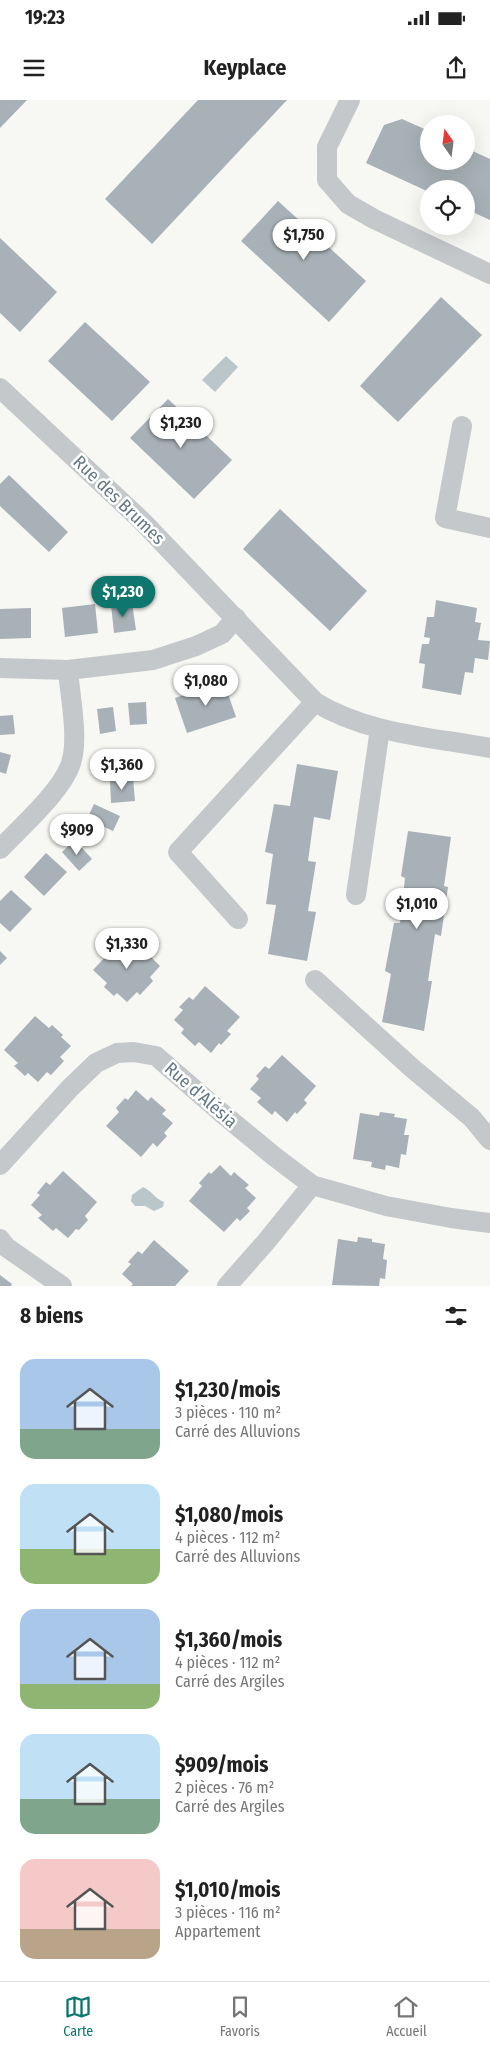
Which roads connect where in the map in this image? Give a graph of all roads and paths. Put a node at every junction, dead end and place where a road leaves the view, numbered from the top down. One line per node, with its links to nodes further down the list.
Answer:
1 (350, 100): 2 (street)
2 (490, 274)
3 (0, 388): 6 (street, Rue des Brumes)
4 (462, 426): 5 (street)
5 (490, 528)
6 (236, 618): 8 (street); 9 (street, Rue des Brumes)
7 (0, 668): 8 (street)
8 (68, 670): 12 (street)
9 (315, 702): 10 (street, Rue des Brumes); 14 (street)
10 (380, 728): 11 (street, Rue des Brumes); 13 (street)
11 (490, 748)
12 (0, 849)
13 (356, 895)
14 (238, 919)
15 (315, 980): 16 (street)
16 (490, 1140)
17 (0, 1165): 18 (street, Rue d'Alésia)
18 (312, 1184): 19 (street, Rue d'Alésia); 22 (street)
19 (490, 1223)
20 (0, 1239): 21 (street)
21 (62, 1286)
22 (227, 1286)

